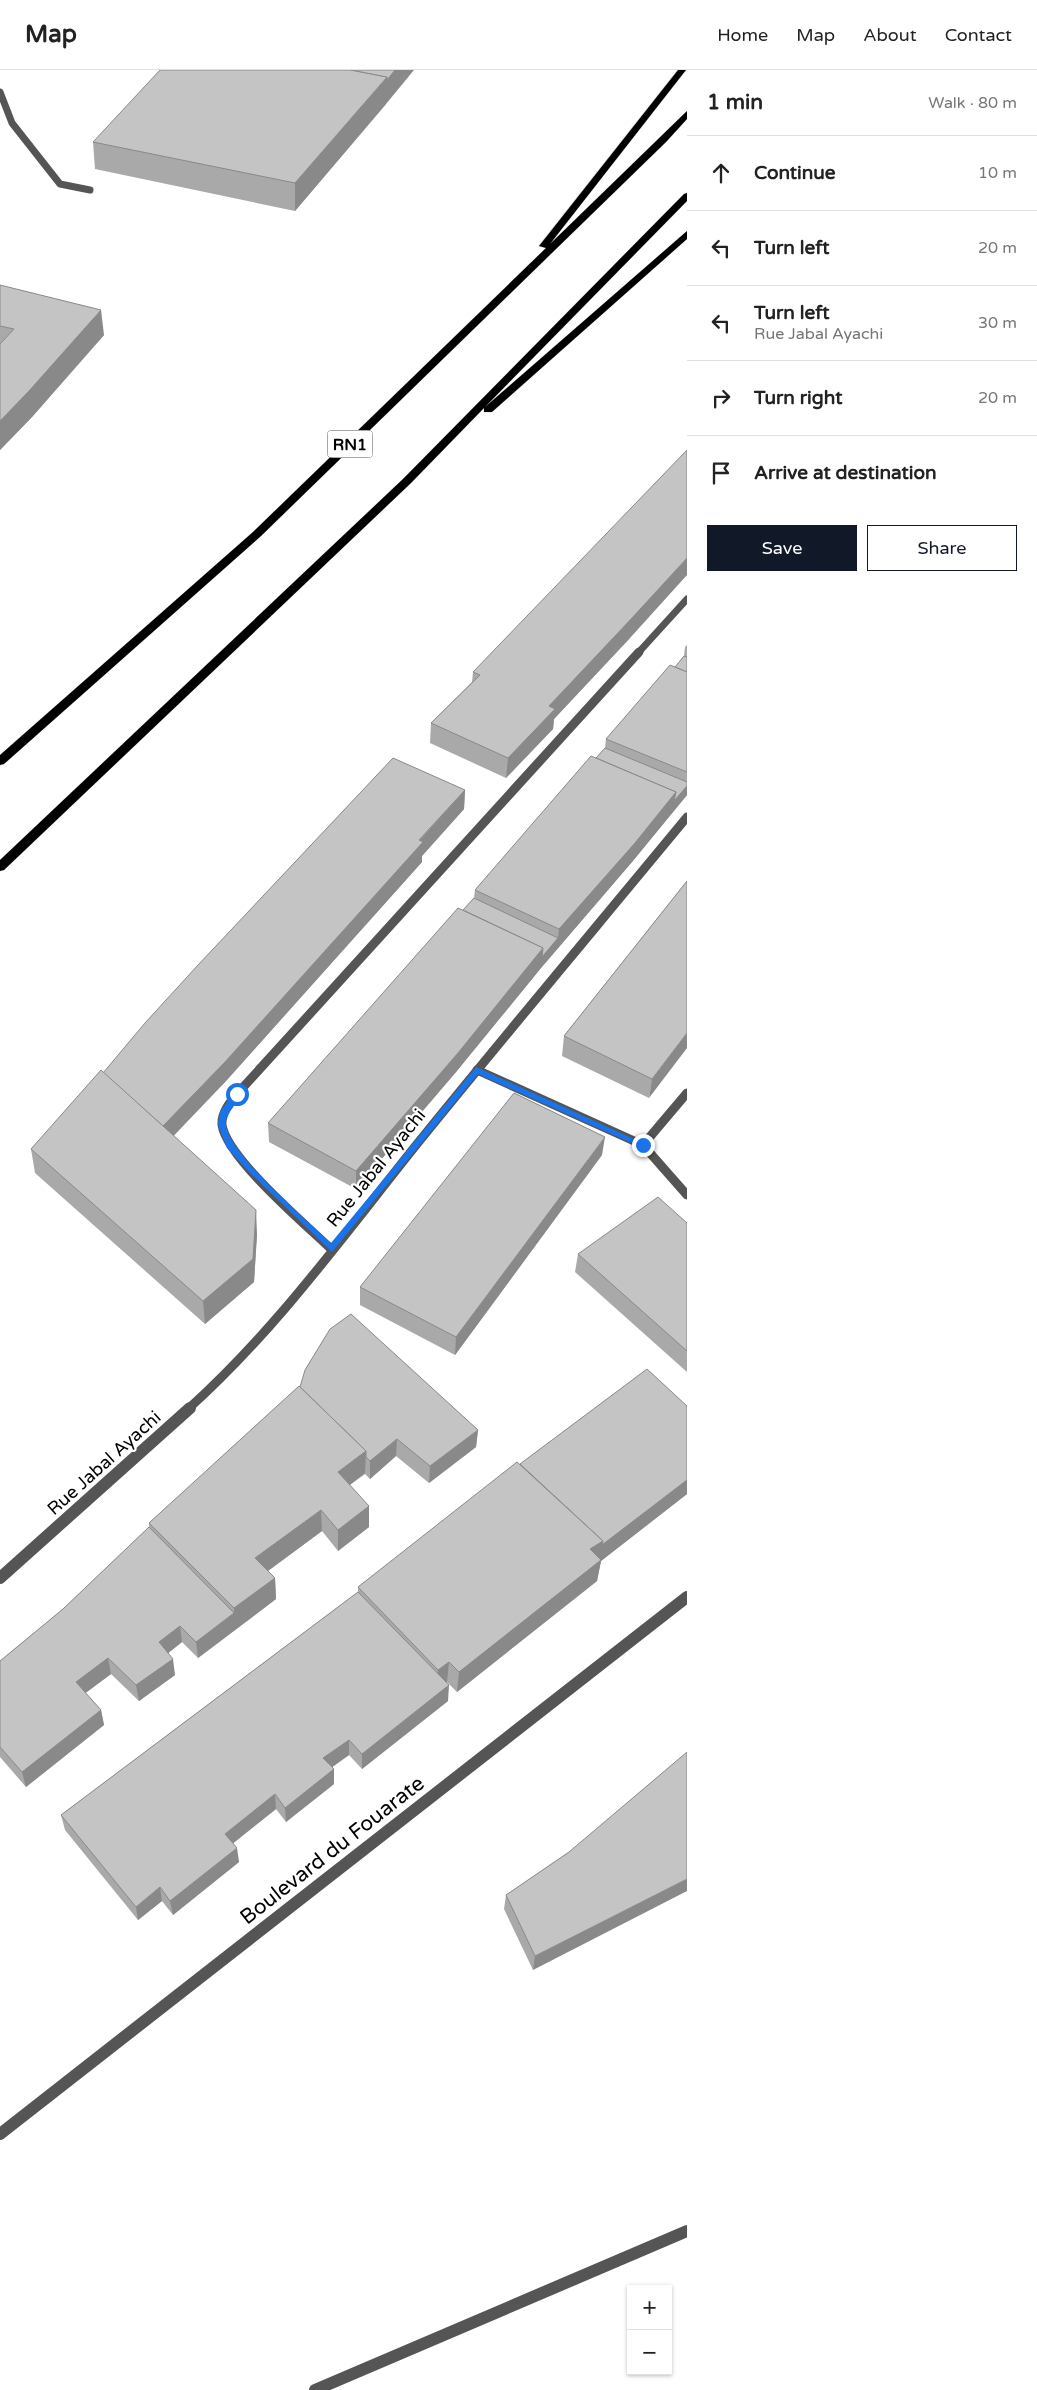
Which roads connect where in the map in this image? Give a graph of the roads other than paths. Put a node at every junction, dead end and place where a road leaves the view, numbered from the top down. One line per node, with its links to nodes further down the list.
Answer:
1 (682, 70): 7 (highway)
2 (0, 92): 4 (street)
3 (687, 114): 7 (highway, RN1)
4 (90, 190)
5 (687, 196): 8 (highway)
6 (687, 234): 8 (highway)
7 (511, 288): 10 (highway, RN1)
8 (406, 481): 12 (highway)
9 (687, 598): 17 (street)
10 (0, 761)
11 (687, 817): 13 (street, Rue Jabal Ayachi)
12 (0, 867)
13 (476, 1070): 15 (street); 17 (street, Rue Jabal Ayachi)
14 (687, 1093): 15 (street)
15 (643, 1145): 16 (street)
16 (687, 1195)
17 (332, 1249): 18 (street, Rue Jabal Ayachi)
18 (0, 1578)
19 (687, 1597): 20 (street, Boulevard du Fouarate)
20 (0, 2134)
21 (687, 2231): 22 (street)
22 (315, 2390)

